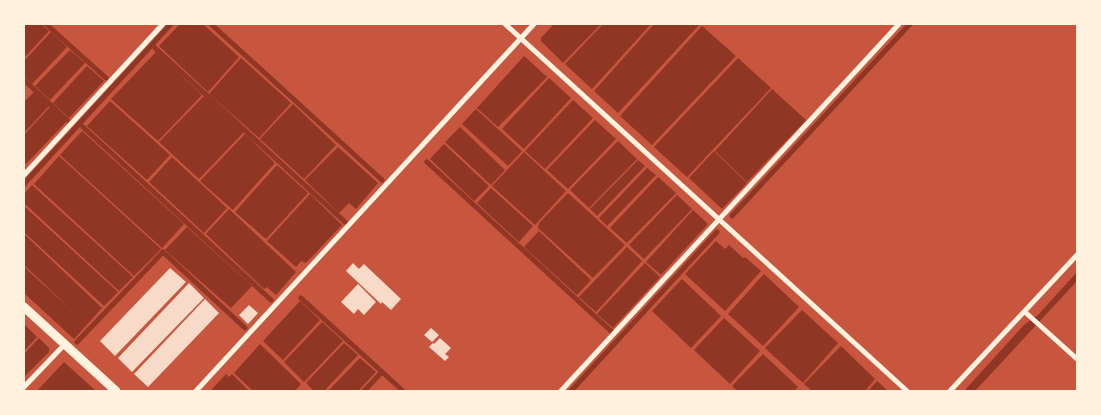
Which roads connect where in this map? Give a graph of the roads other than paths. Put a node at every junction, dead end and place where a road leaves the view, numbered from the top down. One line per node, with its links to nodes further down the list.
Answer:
1 (163, 24): 6 (street)
2 (505, 24): 5 (street)
3 (534, 24): 5 (street)
4 (899, 24): 7 (street)
5 (521, 38): 7 (street); 15 (street)
6 (24, 175)
7 (719, 219): 16 (street); 17 (street)
8 (1077, 254): 10 (street)
9 (24, 307): 11 (street)
10 (1027, 313): 12 (street); 18 (street)
11 (65, 344): 13 (street); 14 (street)
12 (1077, 359)
13 (24, 387)
14 (116, 391)
15 (196, 391)
16 (561, 391)
17 (907, 391)
18 (950, 391)

